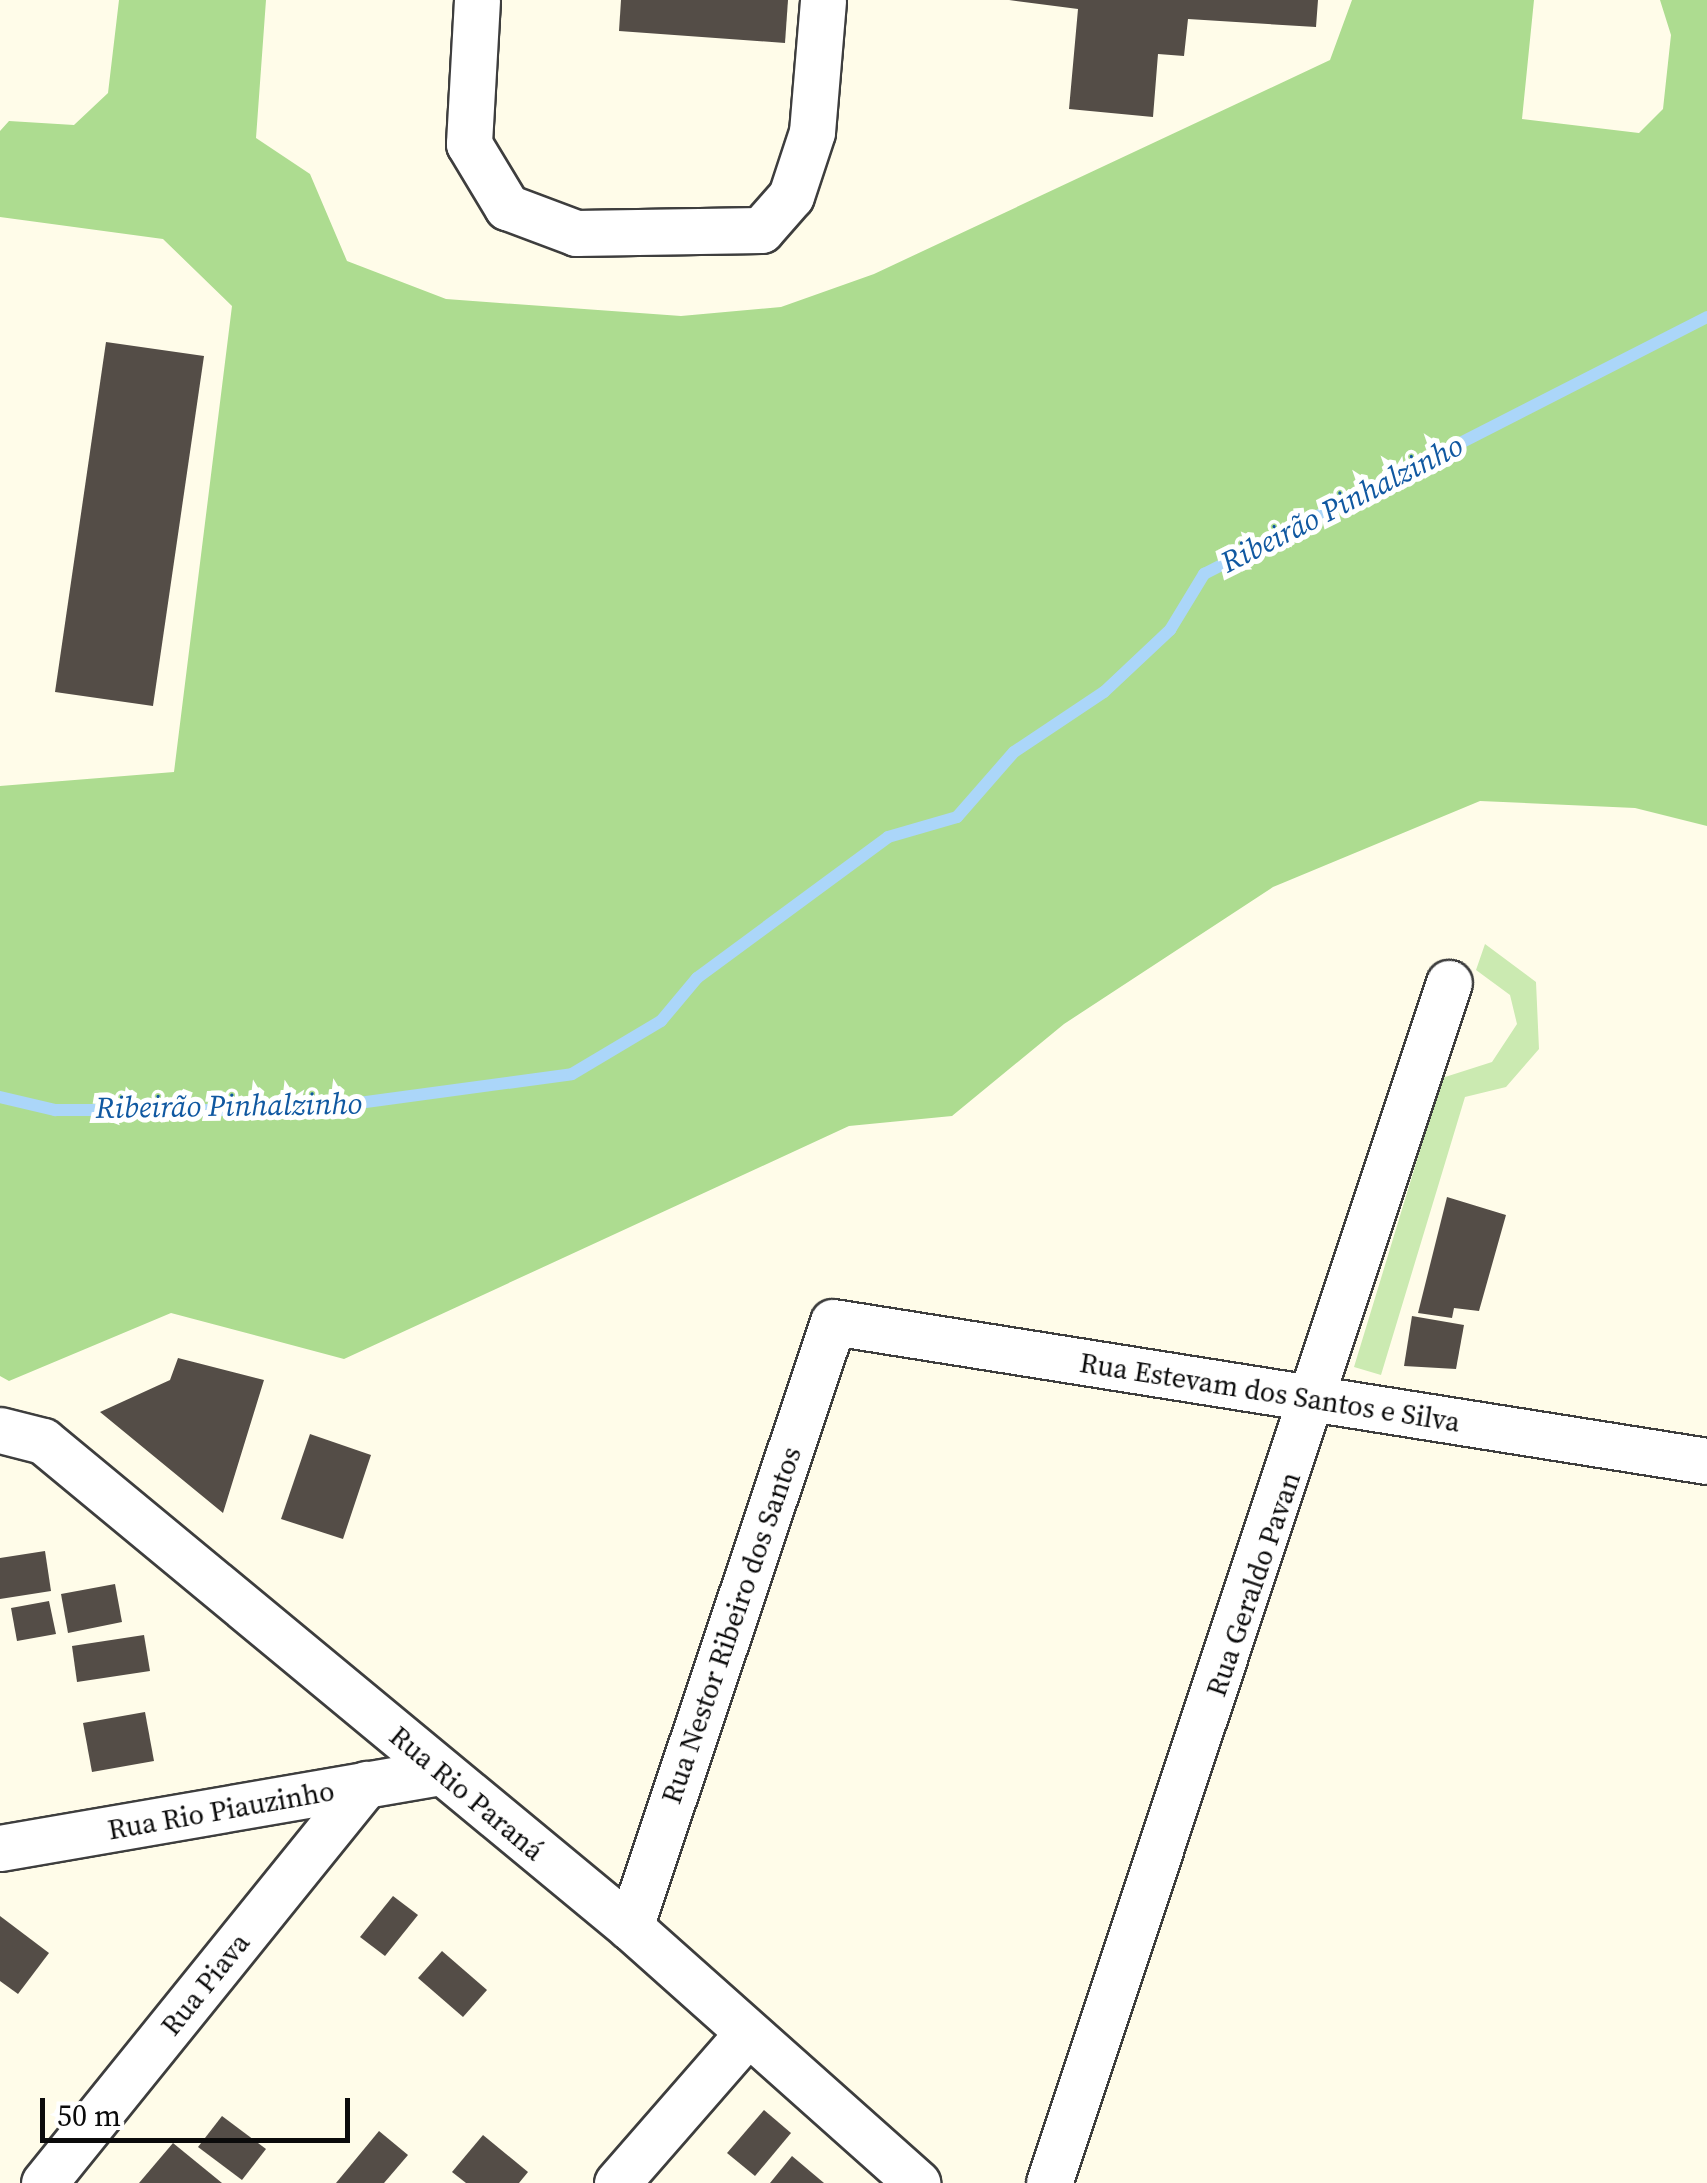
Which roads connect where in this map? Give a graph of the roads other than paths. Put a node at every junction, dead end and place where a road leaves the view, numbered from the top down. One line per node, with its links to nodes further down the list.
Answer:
1 (477, 0): 2 (street)
2 (823, 0)
3 (1449, 983): 5 (street, Rua Geraldo Pavan)
4 (832, 1322): 5 (street, Rua Estevam dos Santos e Silva); 11 (street, Rua Nestor Ribeiro dos Santos)
5 (1316, 1399): 7 (street, Rua Estevam dos Santos e Silva); 16 (street, Rua Geraldo Pavan)
6 (0, 1430): 8 (street, Rua Rio Paraná)
7 (1707, 1461)
8 (442, 1772): 9 (street, Rua Rio Piauzinho); 11 (street, Rua Rio Paraná)
9 (366, 1784): 10 (street, Rua Rio Piauzinho); 13 (street, Rua Piava)
10 (0, 1848)
11 (630, 1927): 12 (street, Rua Rio Paraná)
12 (746, 2036): 14 (street); 15 (street, Rua Rio Paraná)
13 (44, 2183)
14 (617, 2183)
15 (917, 2183)
16 (1049, 2183)

